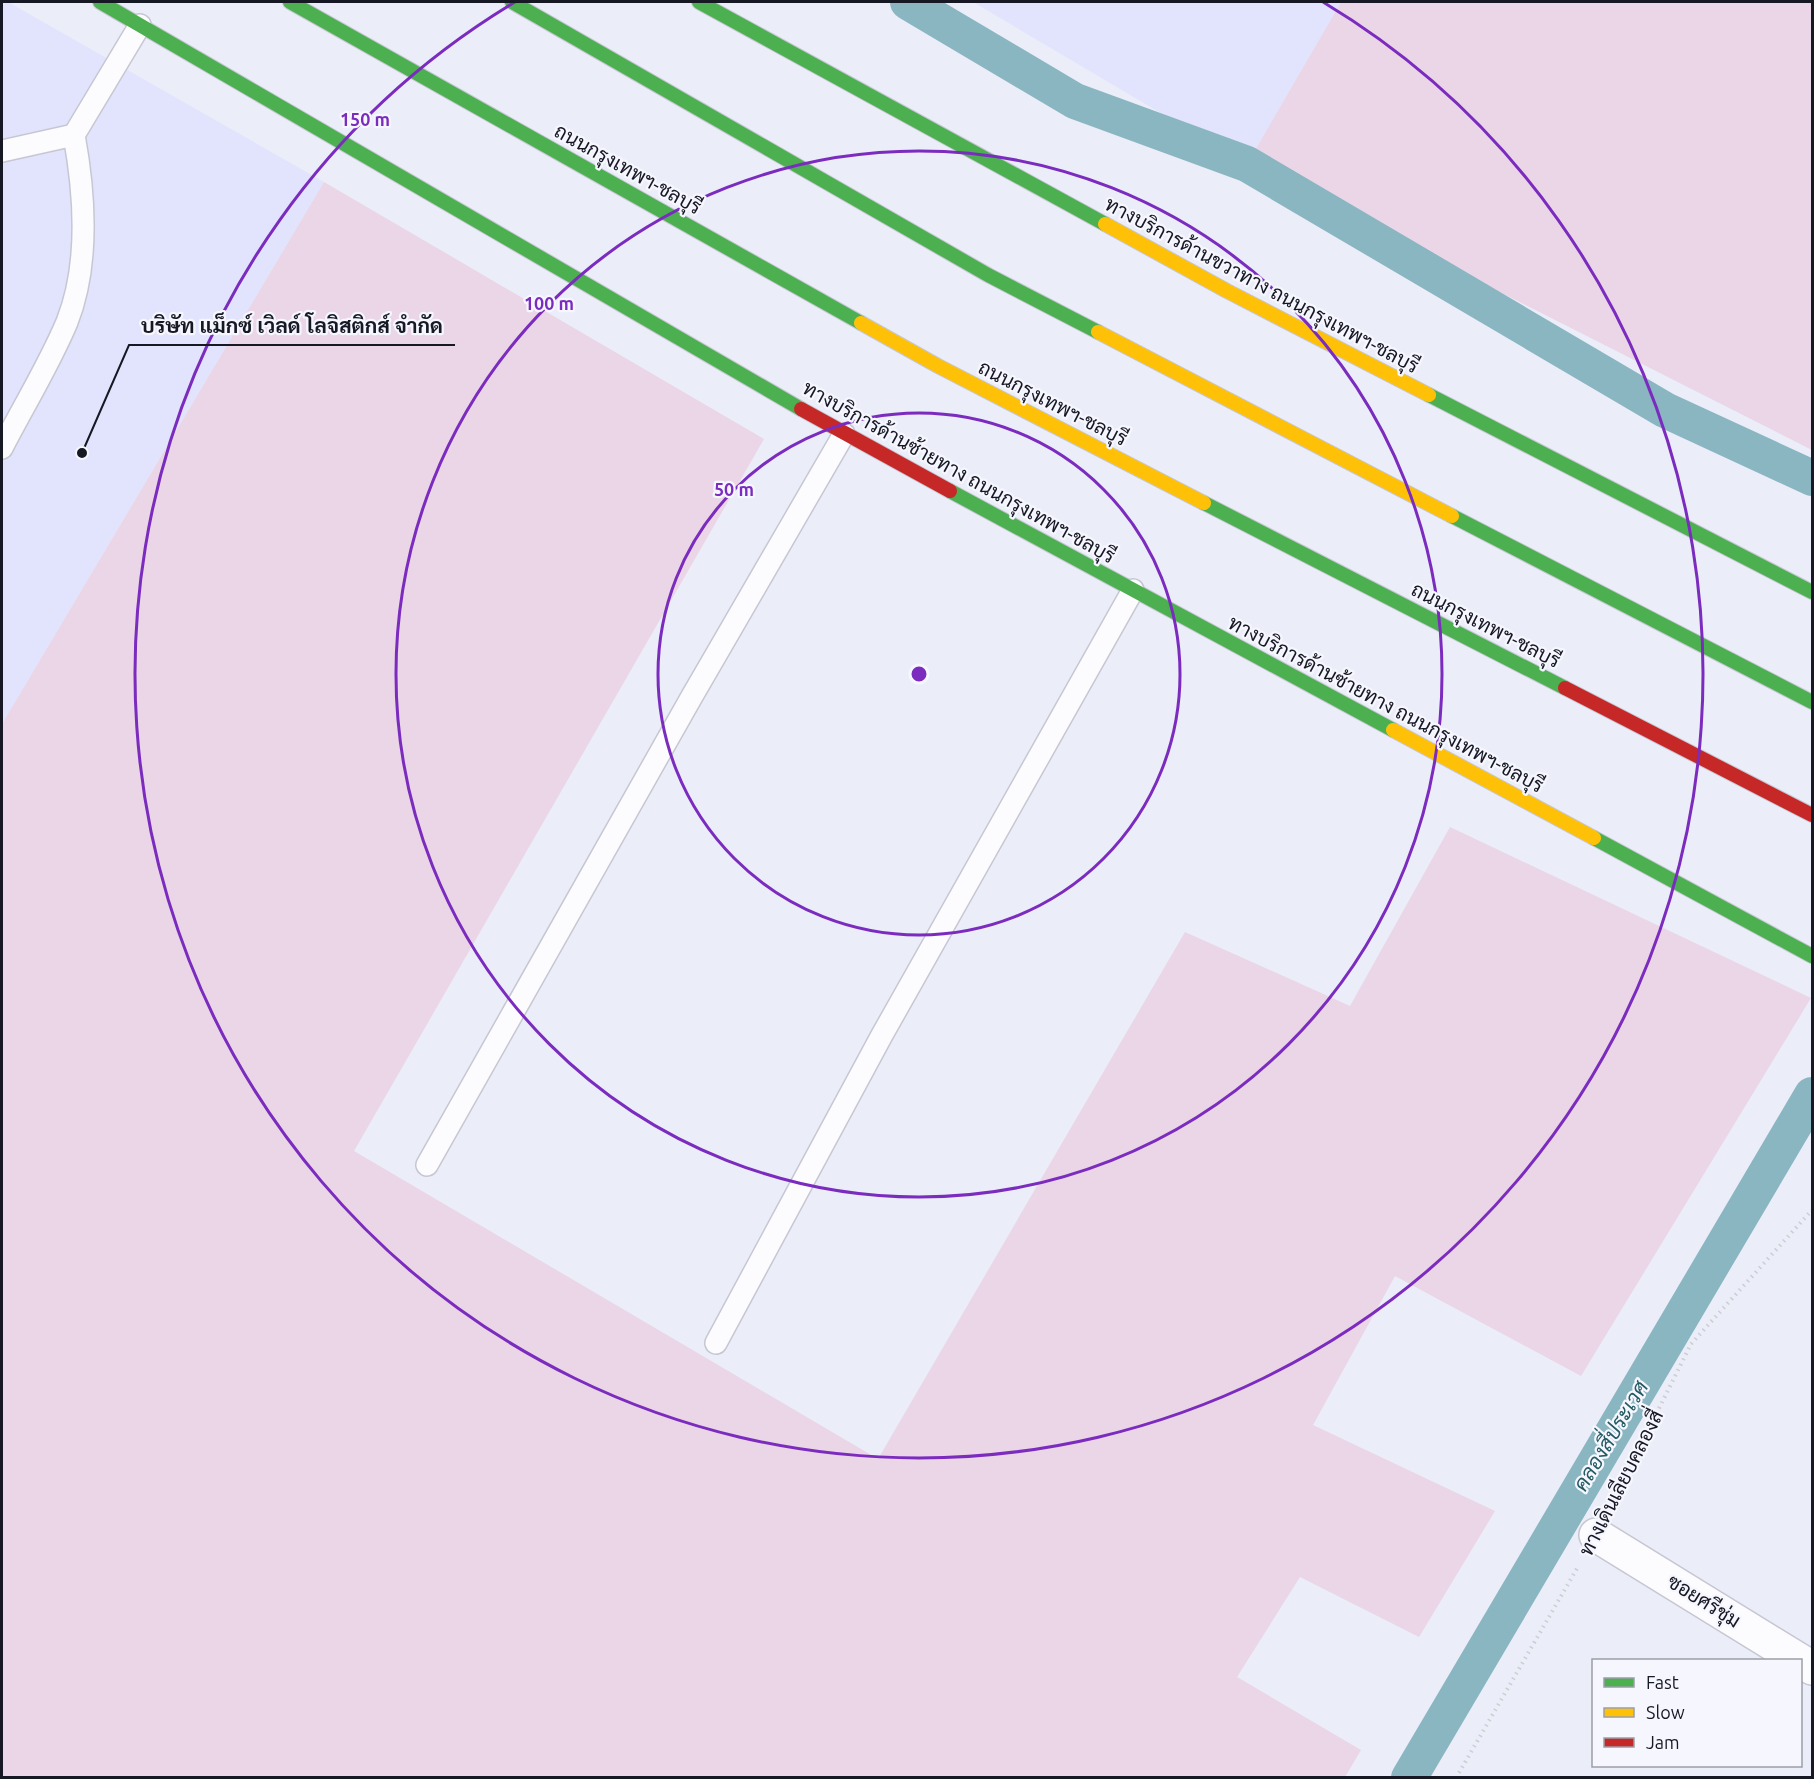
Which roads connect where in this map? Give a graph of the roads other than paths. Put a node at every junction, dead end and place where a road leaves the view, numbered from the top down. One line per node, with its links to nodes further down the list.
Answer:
1 (100, 2): 5 (main road, ทางบริการด้านซ้ายทาง ถนนกรุงเทพฯ-ชลบุรี)
2 (290, 2): 13 (main road, ถนนกรุงเทพฯ-ชลบุรี)
3 (512, 2): 12 (main road)
4 (699, 2): 11 (main road, ทางบริการด้านขวาทาง ถนนกรุงเทพฯ-ชลบุรี)
5 (140, 26): 6 (lane); 8 (main road, ทางบริการด้านซ้ายทาง ถนนกรุงเทพฯ-ชลบุรี)
6 (74, 135): 7 (lane); 9 (lane)
7 (2, 151)
8 (844, 434): 10 (main road, ทางบริการด้านซ้ายทาง ถนนกรุงเทพฯ-ชลบุรี); 15 (lane)
9 (2, 448)
10 (1133, 590): 14 (main road, ทางบริการด้านซ้ายทาง ถนนกรุงเทพฯ-ชลบุรี); 16 (lane)
11 (1812, 592)
12 (1812, 702)
13 (1812, 815)
14 (1812, 956)
15 (427, 1166)
16 (716, 1343)
17 (1596, 1535): 18 (street, ซอยศรีชุ่ม)
18 (1797, 1659)

